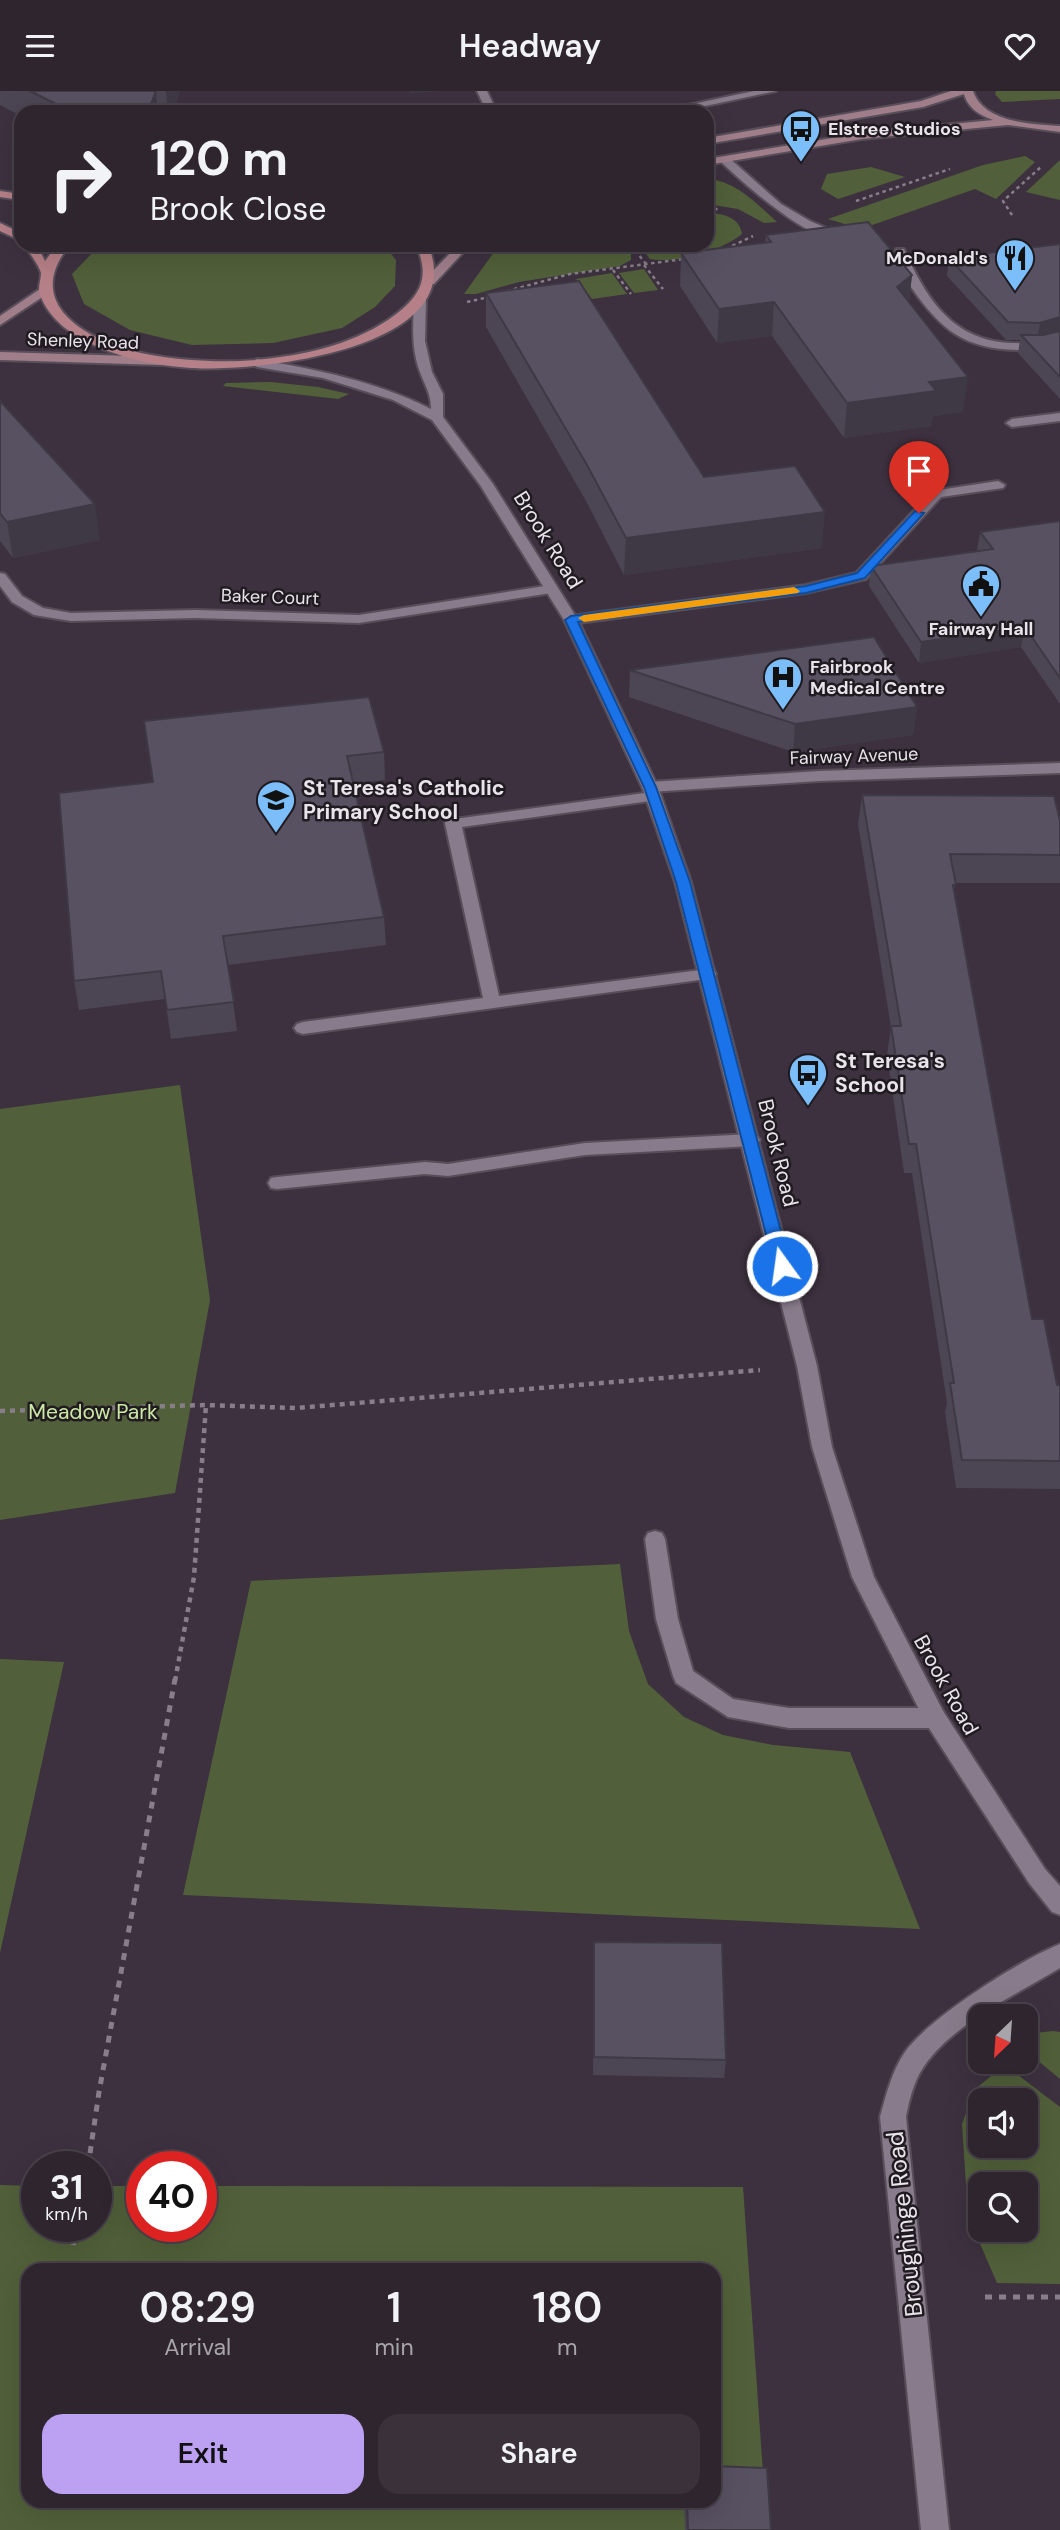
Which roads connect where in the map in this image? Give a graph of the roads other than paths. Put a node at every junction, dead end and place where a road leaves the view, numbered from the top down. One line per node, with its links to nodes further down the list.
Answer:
1 (771, 91): 4 (street)
2 (961, 91): 7 (main road)
3 (968, 91): 5 (main road)
4 (697, 105)
5 (1008, 122): 6 (main road); 8 (main road)
6 (1060, 129)
7 (714, 140)
8 (724, 159): 9 (main road); 10 (street)
9 (714, 161)
10 (849, 239)
11 (900, 251): 21 (street)
12 (36, 252): 16 (main road)
13 (59, 252): 16 (main road)
14 (425, 252): 17 (main road)
15 (457, 252): 17 (main road)
16 (46, 271): 18 (main road)
17 (430, 281): 19 (main road)
18 (44, 292): 20 (main road, Shenley Road); 23 (main road)
19 (420, 300): 24 (main road); 25 (street, Brook Road)
20 (0, 321)
21 (1057, 343)
22 (0, 356): 23 (main road, Shenley Road)
23 (166, 361): 24 (main road)
24 (257, 363): 25 (street, Brook Road)
25 (438, 417): 30 (street, Brook Road)
26 (1060, 417): 27 (street)
27 (1012, 423)
28 (998, 485): 31 (street)
29 (0, 577): 30 (lane, Baker Court)
30 (551, 590): 31 (street, Brook Road)
31 (571, 620): 33 (street, Brook Road)
32 (1060, 768): 33 (street, Fairway Avenue)
33 (651, 792): 34 (street, Brook Road); 35 (street, Fairway Avenue)
34 (708, 974): 35 (street); 37 (street, Brook Road)
35 (492, 1003): 36 (street)
36 (303, 1028)
37 (751, 1140): 38 (street); 40 (street, Brook Road)
38 (277, 1183)
39 (655, 1539): 40 (street)
40 (934, 1718): 41 (street, Brook Road)
41 (1060, 1904)
42 (1060, 1955): 43 (street, Broughinge Road)
43 (935, 2530)

